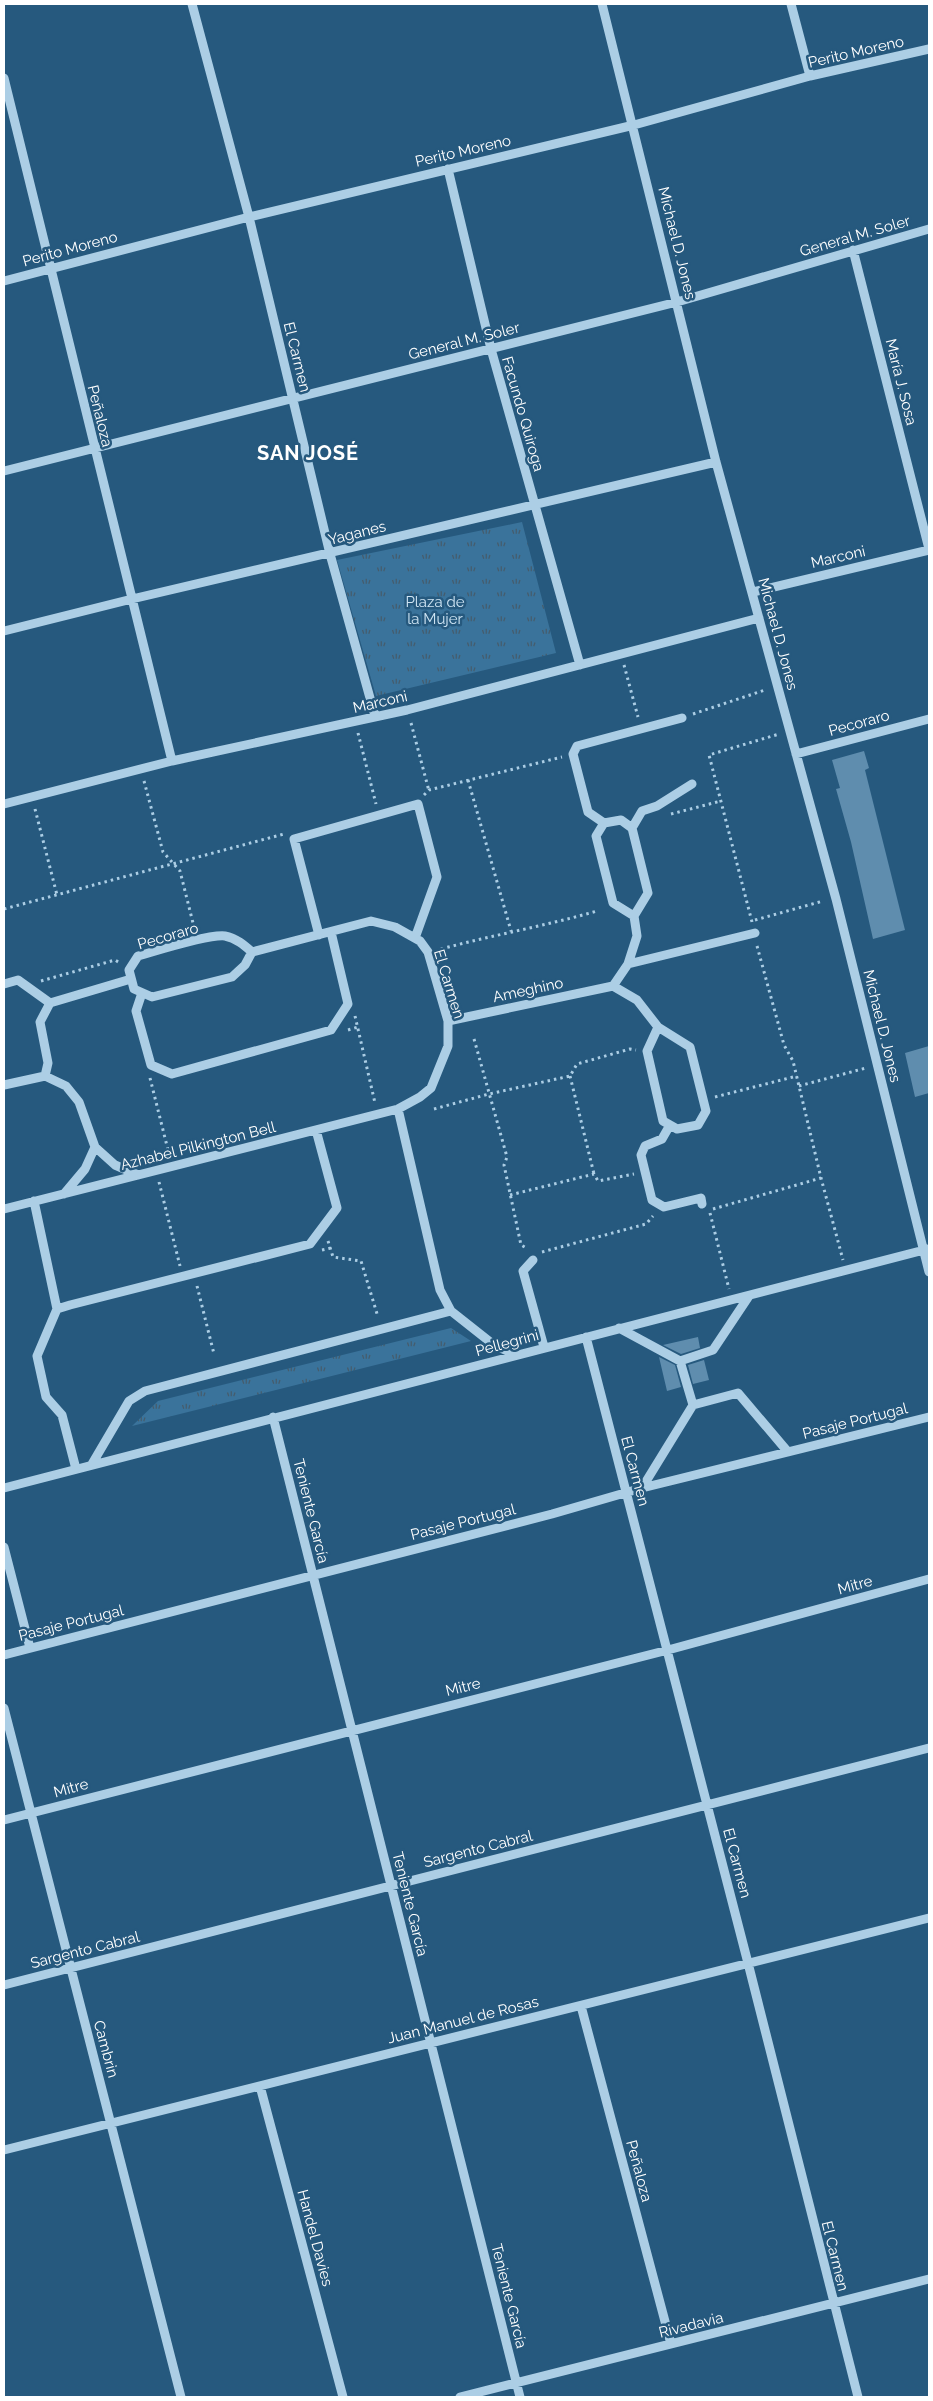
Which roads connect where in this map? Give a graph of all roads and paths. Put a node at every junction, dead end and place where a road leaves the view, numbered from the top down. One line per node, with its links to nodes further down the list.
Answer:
1 (192, 4): 10 (street, El Carmen)
2 (602, 4): 8 (street, Michael D. Jones)
3 (791, 4): 5 (street)
4 (929, 49): 5 (street, Perito Moreno)
5 (810, 76): 8 (street, Perito Moreno)
6 (4, 78): 7 (street, Peñaloza)
7 (7, 105): 13 (street, Peñaloza)
8 (634, 125): 9 (street, Perito Moreno); 15 (street, Michael D. Jones)
9 (448, 168): 10 (street, Perito Moreno); 16 (street, Facundo Quiroga)
10 (249, 217): 13 (street, Perito Moreno); 17 (street, El Carmen)
11 (929, 229): 12 (street, General M. Soler)
12 (853, 250): 15 (street, General M. Soler); 22 (street, María J. Sosa)
13 (51, 269): 14 (street, Perito Moreno); 18 (street, Peñaloza)
14 (4, 281)
15 (677, 302): 16 (street, General M. Soler); 19 (street, Michael D. Jones)
16 (491, 349): 17 (street, General M. Soler); 21 (street, Facundo Quiroga)
17 (293, 397): 18 (street, General M. Soler); 23 (street, El Carmen)
18 (94, 448): 20 (street, General M. Soler); 25 (street, Peñaloza)
19 (716, 462): 21 (street, Yaganes); 24 (street, Michael D. Jones)
20 (4, 471)
21 (534, 505): 23 (street, Yaganes); 29 (street, Facundo Quiroga)
22 (929, 549): 24 (street, Marconi)
23 (330, 554): 25 (street, Yaganes); 31 (street, El Carmen)
24 (753, 592): 26 (street, Michael D. Jones)
25 (132, 599): 27 (street, Yaganes); 39 (street, Peñaloza)
26 (760, 618): 28 (street, Marconi); 30 (street, Michael D. Jones)
27 (4, 632)
28 (620, 654): 29 (street, Marconi); 35 (path)
29 (580, 665): 31 (street, Marconi)
30 (778, 689): 32 (path); 36 (street, Michael D. Jones)
31 (375, 716): 34 (street, Marconi)
32 (682, 718): 49 (street)
33 (929, 720): 37 (street, Pecoraro)
34 (354, 721): 39 (street, Marconi); 47 (path)
35 (640, 723)
36 (790, 732): 37 (street, Michael D. Jones); 45 (path)
37 (796, 754): 54 (street, Michael D. Jones)
38 (564, 756): 41 (path)
39 (172, 761): 40 (street, Marconi)
40 (141, 769): 43 (street, Marconi); 52 (path)
41 (468, 780): 44 (path); 59 (path)
42 (692, 784): 50 (street)
43 (32, 796): 46 (street, Marconi); 53 (path)
44 (419, 799)
45 (721, 801): 48 (path); 58 (path)
46 (4, 804)
47 (378, 810)
48 (671, 814)
49 (604, 823): 50 (street); 57 (street)
50 (632, 828): 57 (street)
51 (292, 832): 52 (path)
52 (172, 862): 53 (path); 64 (path)
53 (57, 895): 55 (path)
54 (836, 899): 58 (path); 79 (street, Michael D. Jones)
55 (4, 910)
56 (597, 911): 59 (path)
57 (634, 916): 67 (street)
58 (752, 921): 61 (path)
59 (511, 931): 66 (path)
60 (330, 932): 62 (street); 63 (street, El Carmen); 72 (street)
61 (755, 933): 67 (street); 83 (path)
62 (319, 935): 63 (street); 65 (street)
63 (415, 938): 66 (street, El Carmen)
64 (197, 940): 65 (street, Pecoraro); 68 (street, Pecoraro)
65 (252, 952): 72 (street)
66 (428, 952): 75 (street, El Carmen)
67 (628, 964): 71 (street)
68 (130, 974): 70 (path); 72 (street); 73 (street)
69 (4, 984): 73 (street)
70 (33, 984)
71 (613, 986): 75 (street, Ameghino); 76 (street)
72 (142, 993)
73 (50, 1002): 80 (street)
74 (354, 1009): 90 (path)
75 (448, 1021): 88 (street, El Carmen)
76 (658, 1027): 78 (street); 87 (street)
77 (474, 1040): 86 (path)
78 (648, 1051): 82 (path); 91 (street)
79 (878, 1065): 85 (path); 110 (street, Michael D. Jones)
80 (45, 1076): 84 (street); 93 (street)
81 (150, 1076): 94 (path)
82 (570, 1076): 86 (path); 97 (path)
83 (797, 1076): 85 (path); 87 (path)
84 (4, 1085)
85 (799, 1086): 99 (path)
86 (489, 1094): 89 (path); 101 (path)
87 (703, 1099): 91 (street)
88 (398, 1109): 90 (street, Azhabel Pilkington Bell); 119 (street)
89 (434, 1109)
90 (378, 1114): 92 (street, Azhabel Pilkington Bell)
91 (670, 1125): 103 (street)
92 (316, 1130): 94 (street, Azhabel Pilkington Bell); 115 (street)
93 (95, 1147): 98 (street); 100 (street)
94 (172, 1166): 95 (street, Azhabel Pilkington Bell)
95 (156, 1170): 98 (street, Azhabel Pilkington Bell); 115 (path)
96 (641, 1173): 97 (path)
97 (594, 1174): 101 (path)
98 (138, 1175): 100 (street, Azhabel Pilkington Bell)
99 (821, 1178): 113 (path); 117 (path)
100 (64, 1194): 102 (street, Azhabel Pilkington Bell)
101 (510, 1195): 107 (path)
102 (34, 1201): 105 (street, Azhabel Pilkington Bell); 118 (street)
103 (702, 1204)
104 (650, 1207): 107 (path)
105 (4, 1209)
106 (661, 1214): 107 (path)
107 (653, 1216)
108 (327, 1237): 109 (path)
109 (331, 1248): 111 (path); 120 (path)
110 (927, 1249): 113 (street, Pellegrini); 114 (street, Michael D. Jones)
111 (321, 1250)
112 (533, 1260): 123 (street)
113 (846, 1271): 116 (street, Pellegrini)
114 (929, 1272)
115 (182, 1277): 118 (street); 124 (path)
116 (749, 1296): 117 (street, Pellegrini); 126 (street)
117 (733, 1300): 121 (street, Pellegrini)
118 (57, 1309): 132 (street)
119 (451, 1311): 120 (street); 125 (street)
120 (382, 1328): 131 (street)
121 (619, 1328): 122 (street, Pellegrini); 126 (street)
122 (586, 1337): 123 (street, Pellegrini); 135 (street, El Carmen)
123 (544, 1347): 125 (street, Pellegrini)
124 (214, 1354)
125 (516, 1355): 128 (street, Pellegrini)
126 (680, 1361): 127 (street)
127 (693, 1405): 130 (street); 134 (street)
128 (273, 1417): 131 (street, Pellegrini); 137 (street, Teniente García)
129 (929, 1417): 130 (street, Pasaje Portugal)
130 (788, 1452): 134 (street, Pasaje Portugal)
131 (92, 1464): 132 (street, Pellegrini)
132 (76, 1469): 133 (street, Pellegrini)
133 (4, 1488)
134 (642, 1488): 135 (street, Pasaje Portugal)
135 (626, 1493): 137 (street, Pasaje Portugal); 140 (street, El Carmen)
136 (4, 1547): 139 (street)
137 (312, 1575): 139 (street, Pasaje Portugal); 143 (street, Teniente García)
138 (929, 1579): 140 (street, Mitre)
139 (30, 1648): 141 (street, Pasaje Portugal)
140 (668, 1650): 143 (street, Mitre); 145 (street, El Carmen)
141 (4, 1654)
142 (4, 1708): 146 (street, Cambrin)
143 (352, 1730): 146 (street, Mitre); 148 (street, Teniente García)
144 (929, 1748): 145 (street, Sargento Cabral)
145 (707, 1805): 148 (street, Sargento Cabral); 150 (street, El Carmen)
146 (30, 1813): 147 (street, Mitre); 151 (street, Cambrin)
147 (4, 1820)
148 (391, 1885): 151 (street, Sargento Cabral); 154 (street, Teniente García)
149 (929, 1918): 150 (street, Juan Manuel de Rosas)
150 (748, 1963): 153 (street, Juan Manuel de Rosas); 159 (street, El Carmen)
151 (70, 1968): 152 (street, Sargento Cabral); 156 (street, Cambrin)
152 (4, 1985)
153 (581, 2006): 154 (street, Juan Manuel de Rosas); 160 (street, Peñaloza)
154 (430, 2042): 155 (street, Juan Manuel de Rosas); 161 (street, Teniente García)
155 (260, 2086): 156 (street, Juan Manuel de Rosas); 163 (street, Handel Davies)
156 (111, 2122): 157 (street, Juan Manuel de Rosas); 162 (street, Cambrin)
157 (4, 2150)
158 (929, 2279): 159 (street, Rivadavia)
159 (833, 2304): 160 (street, Rivadavia); 166 (street, El Carmen)
160 (671, 2344): 161 (street, Rivadavia)
161 (517, 2383): 164 (street, Rivadavia); 165 (street, Teniente García)
162 (181, 2397)
163 (343, 2397)
164 (460, 2397)
165 (520, 2397)
166 (858, 2397)

